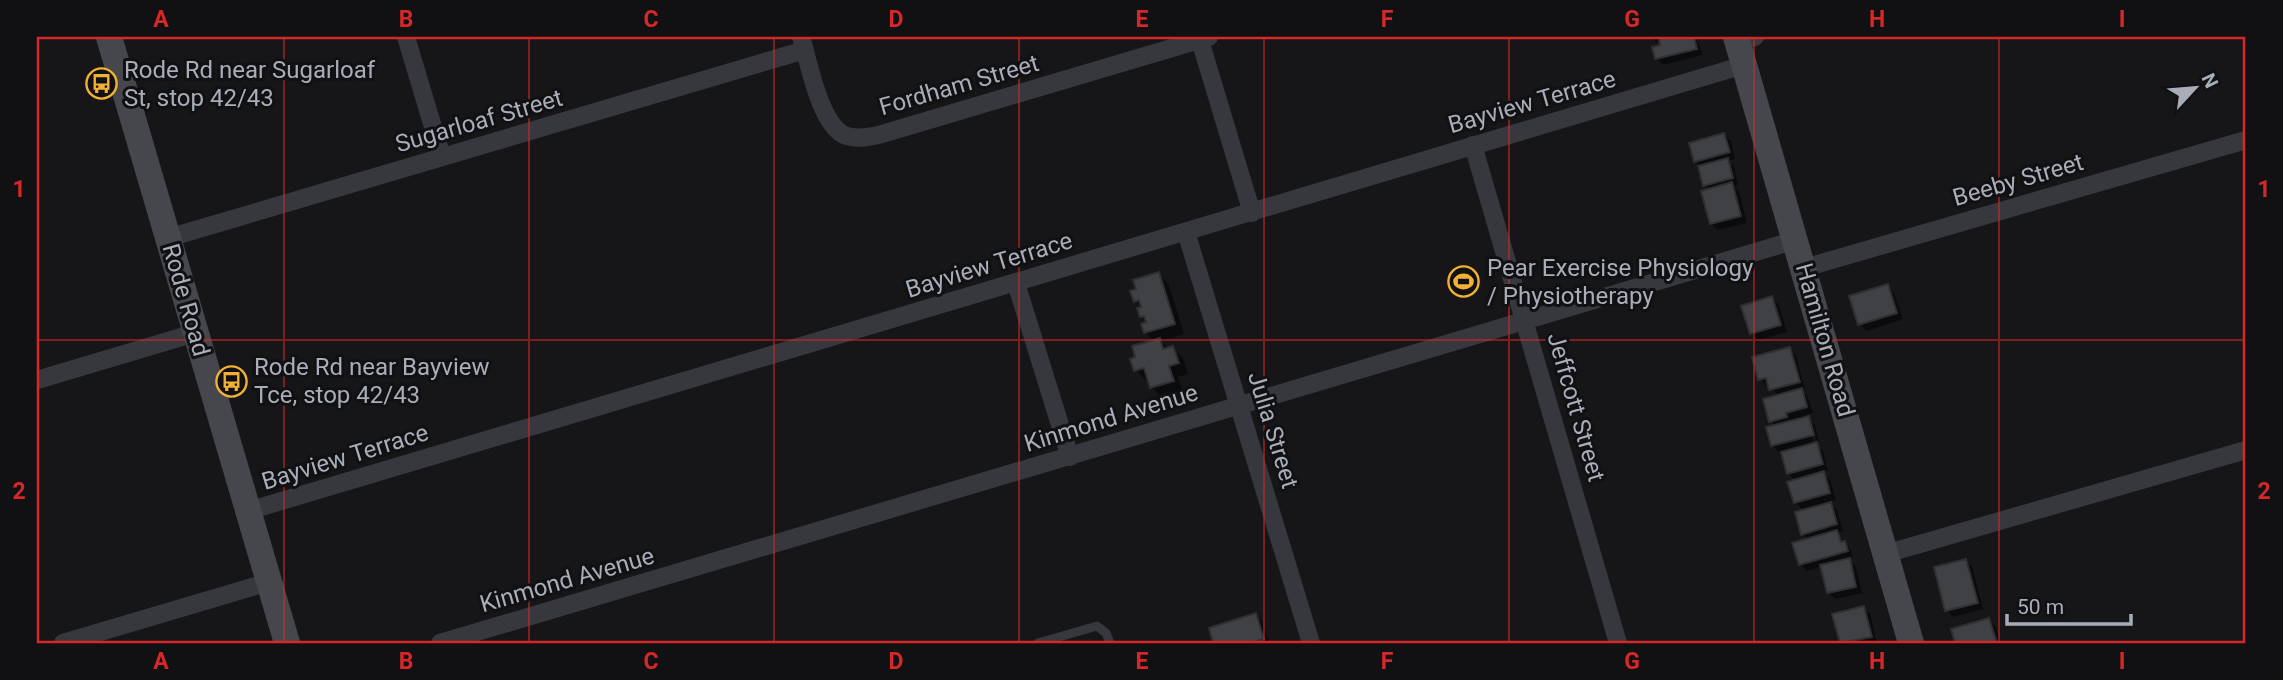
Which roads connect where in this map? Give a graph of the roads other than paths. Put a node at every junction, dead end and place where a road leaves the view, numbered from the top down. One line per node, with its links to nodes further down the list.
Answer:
1 (110, 37): 11 (main road, Rode Road)
2 (406, 37): 8 (street)
3 (1203, 38): 4 (street, Fordham Street); 9 (street)
4 (803, 44): 8 (street, Sugarloaf Street)
5 (1743, 45): 7 (street, Bayview Terrace); 12 (main road, Hamilton Road)
6 (2246, 140): 13 (street, Beeby Street)
7 (1474, 145): 9 (street, Bayview Terrace); 15 (street, Jeffcott Street)
8 (442, 157): 11 (street, Sugarloaf Street)
9 (1252, 213): 10 (street, Bayview Terrace)
10 (1186, 232): 14 (street, Bayview Terrace); 18 (street, Julia Street)
11 (168, 239): 16 (main road, Rode Road)
12 (1796, 240): 13 (main road, Hamilton Road); 15 (street, Kinmond Avenue)
13 (1804, 268): 22 (main road, Hamilton Road)
14 (1016, 283): 20 (street); 21 (street, Bayview Terrace)
15 (1525, 321): 18 (street, Kinmond Avenue); 24 (street, Jeffcott Street)
16 (195, 333): 17 (street); 21 (main road, Rode Road)
17 (37, 380)
18 (1240, 405): 20 (street, Kinmond Avenue); 30 (street, Julia Street)
19 (2246, 450): 22 (street)
20 (1070, 457): 27 (street, Kinmond Avenue)
21 (248, 511): 23 (main road, Rode Road)
22 (1885, 554): 31 (main road, Hamilton Road)
23 (269, 582): 25 (street); 26 (main road, Rode Road)
24 (1612, 642)
25 (63, 643)
26 (287, 643)
27 (440, 643)
28 (1038, 643): 29 (lane)
29 (1110, 643)
30 (1311, 643)
31 (1911, 643)

